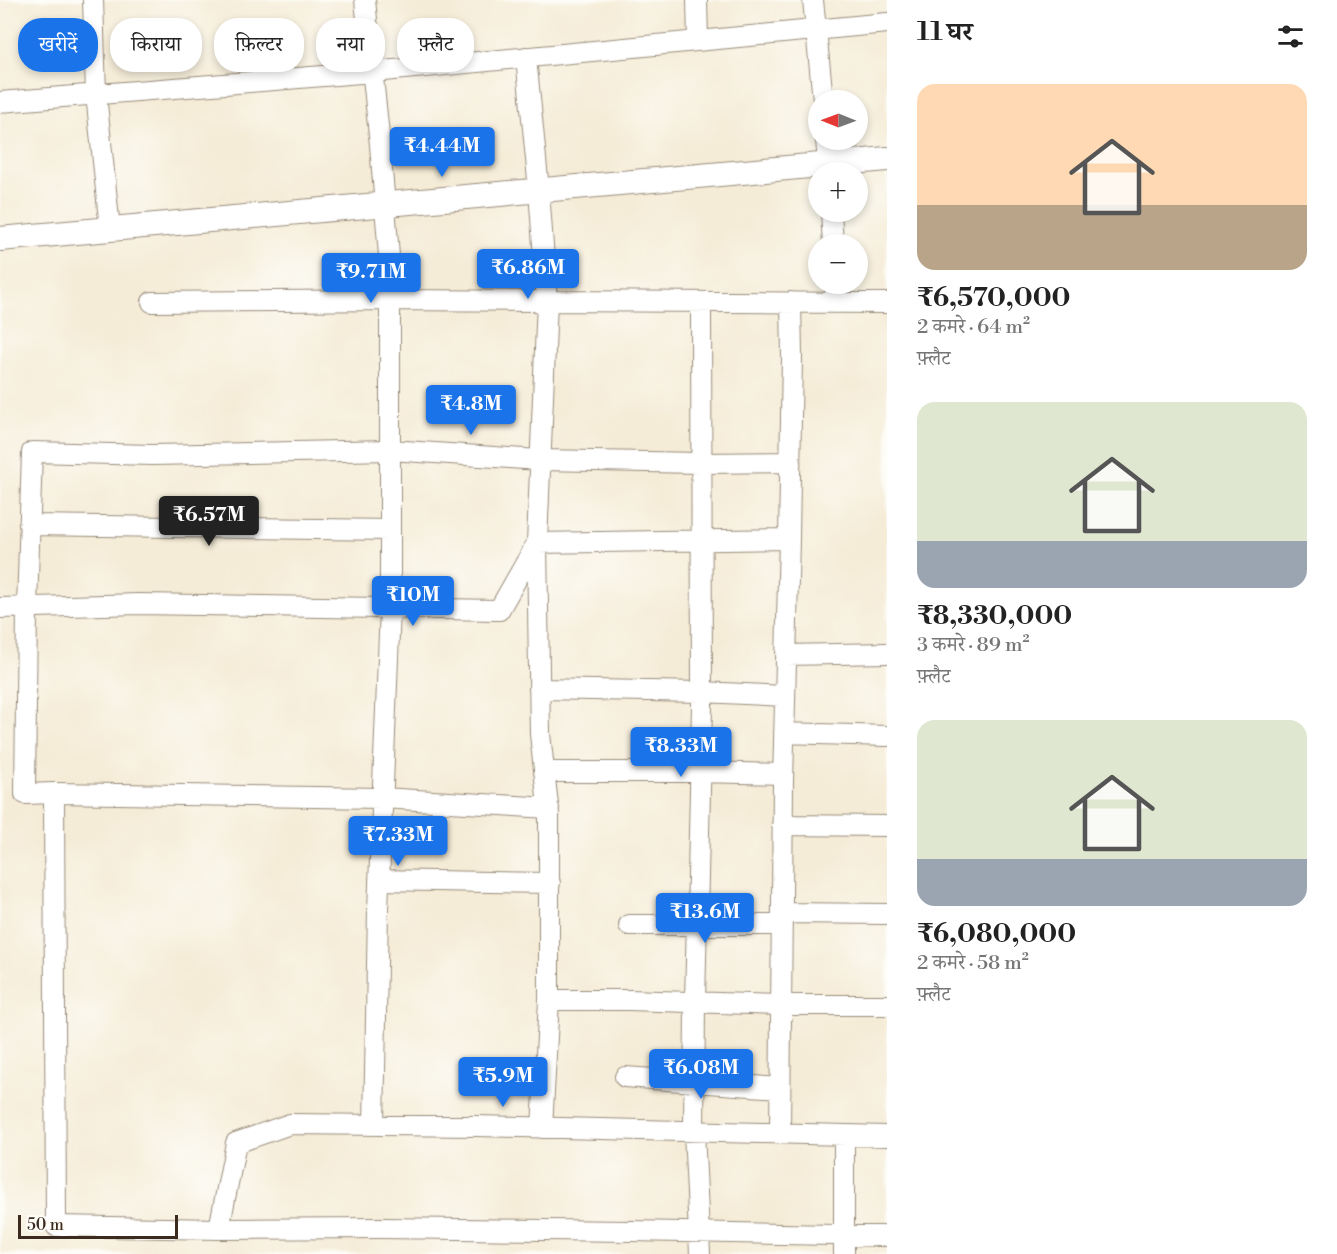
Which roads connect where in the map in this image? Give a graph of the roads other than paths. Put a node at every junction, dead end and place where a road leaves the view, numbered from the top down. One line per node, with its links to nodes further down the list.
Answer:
1 (93, 0): 13 (street)
2 (365, 0): 5 (street)
3 (697, 0): 8 (street)
4 (813, 0): 7 (street)
5 (367, 18)
6 (887, 23): 7 (street)
7 (816, 30): 8 (street); 12 (street)
8 (698, 41): 9 (street)
9 (526, 57): 10 (street); 18 (street)
10 (385, 71)
11 (373, 72): 13 (street); 19 (street)
12 (822, 90)
13 (96, 94): 14 (street); 20 (street)
14 (0, 102)
15 (887, 159): 16 (street)
16 (868, 162)
17 (808, 170): 18 (street)
18 (539, 190): 19 (street); 25 (street)
19 (385, 204): 20 (street); 24 (street)
20 (110, 229): 21 (street)
21 (0, 239)
22 (831, 294): 28 (street)
23 (841, 294): 29 (street)
24 (390, 300): 25 (street); 26 (street); 30 (street)
25 (547, 301): 27 (street); 31 (street)
26 (152, 302)
27 (701, 302): 28 (street); 33 (street)
28 (791, 302): 32 (street)
29 (887, 303)
30 (390, 450): 31 (street); 34 (street); 35 (street)
31 (540, 460): 33 (street); 38 (street)
32 (789, 462): 33 (street); 36 (street)
33 (701, 463): 37 (street)
34 (29, 525): 35 (street); 40 (street)
35 (390, 530): 41 (street)
36 (789, 539): 37 (street); 43 (street)
37 (701, 540): 38 (street); 45 (street)
38 (537, 543): 41 (street); 44 (street)
39 (0, 608): 40 (street)
40 (27, 608): 41 (street); 52 (street)
41 (390, 608): 53 (street)
42 (887, 653): 43 (street)
43 (786, 655): 46 (street)
44 (539, 689): 45 (street); 49 (street)
45 (702, 692): 46 (street); 50 (street)
46 (785, 696): 47 (street)
47 (784, 733): 48 (street); 51 (street)
48 (887, 735)
49 (544, 772): 50 (street); 54 (street)
50 (700, 772): 51 (street); 61 (street)
51 (783, 774): 55 (street)
52 (54, 793): 53 (street); 76 (street)
53 (382, 798): 54 (street); 57 (street)
54 (549, 808): 58 (street)
55 (782, 825): 56 (street); 60 (street)
56 (887, 826)
57 (379, 880): 58 (street); 70 (street)
58 (549, 883): 63 (street)
59 (887, 914): 60 (street)
60 (782, 919): 61 (street); 65 (street)
61 (697, 925): 62 (street); 64 (street)
62 (629, 926)
63 (549, 1000): 64 (street); 71 (street)
64 (695, 1002): 65 (street); 68 (street)
65 (781, 1005): 66 (street); 69 (street)
66 (887, 1005)
67 (625, 1077): 68 (street)
68 (695, 1081): 69 (street); 72 (street)
69 (780, 1088): 73 (street)
70 (374, 1125): 71 (street); 76 (street)
71 (542, 1128): 72 (street)
72 (694, 1132): 73 (street); 77 (street)
73 (780, 1134): 74 (street)
74 (844, 1135): 75 (street); 79 (street)
75 (887, 1136)
76 (219, 1229): 77 (street)
77 (699, 1232): 79 (street); 80 (street)
78 (887, 1236): 79 (street)
79 (845, 1245)
80 (700, 1254)

